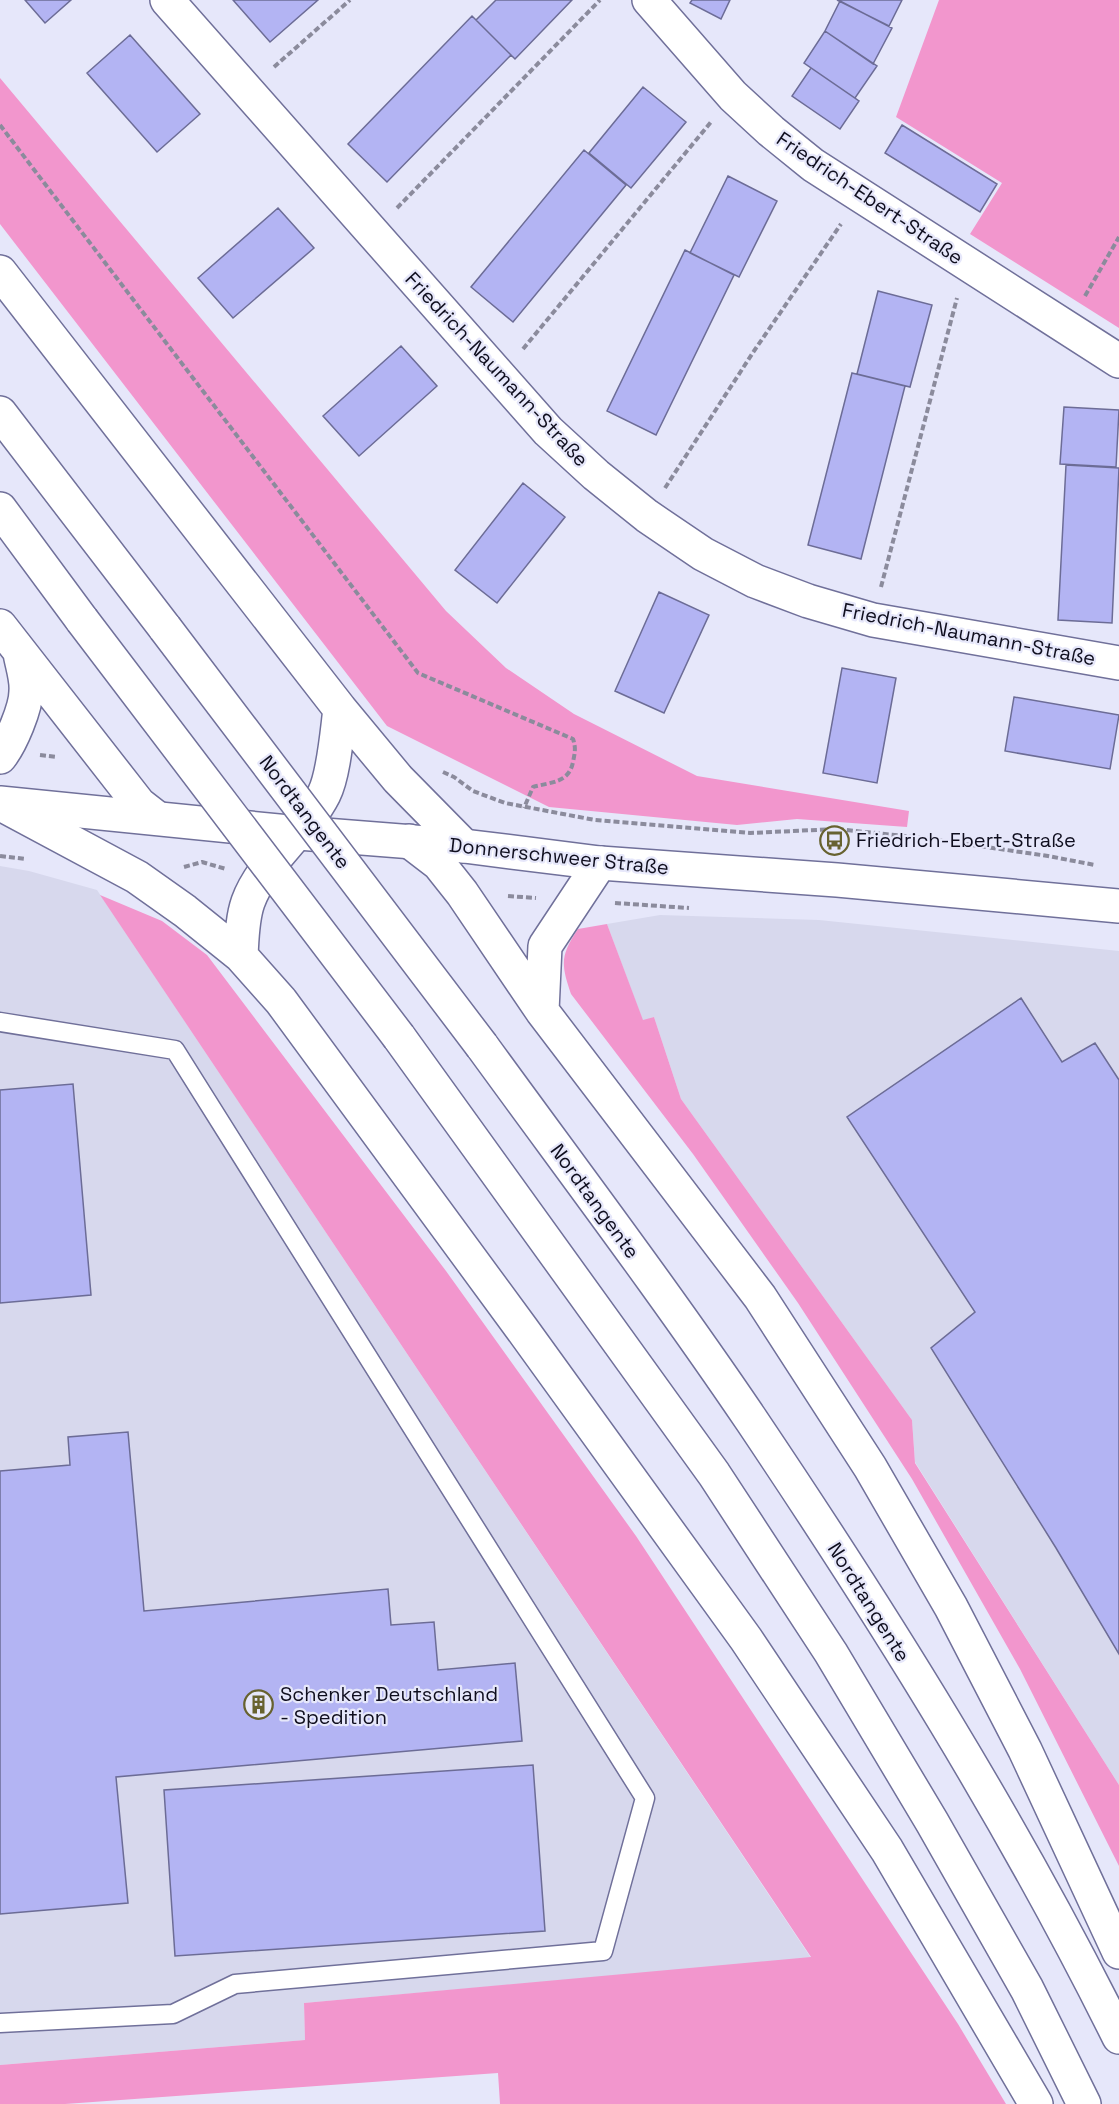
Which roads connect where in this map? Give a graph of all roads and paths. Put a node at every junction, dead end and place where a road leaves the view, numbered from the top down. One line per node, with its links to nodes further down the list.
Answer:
1 (167, 0): 5 (main road, Friedrich-Naumann-Straße)
2 (350, 0): 5 (path)
3 (600, 0): 9 (path)
4 (649, 0): 6 (main road, Friedrich-Ebert-Straße)
5 (247, 91): 9 (main road, Friedrich-Naumann-Straße)
6 (733, 96): 8 (main road, Friedrich-Ebert-Straße); 15 (path)
7 (0, 125): 27 (path)
8 (861, 195): 11 (main road, Friedrich-Ebert-Straße); 18 (path)
9 (372, 234): 15 (main road, Friedrich-Naumann-Straße)
10 (1119, 237): 13 (path)
11 (966, 263): 13 (main road, Friedrich-Ebert-Straße); 19 (path)
12 (0, 272): 22 (main road)
13 (1067, 328): 14 (main road, Friedrich-Ebert-Straße)
14 (1119, 361)
15 (499, 378): 18 (main road, Friedrich-Naumann-Straße)
16 (0, 413): 40 (main road, Nordtangente, bridge)
17 (0, 509): 42 (main road, bridge)
18 (647, 516): 19 (main road, Friedrich-Naumann-Straße)
19 (873, 620): 21 (main road, Friedrich-Naumann-Straße)
20 (10, 639): 23 (main road); 24 (main road)
21 (1119, 663)
22 (340, 709): 25 (main road); 29 (main road)
23 (2, 754): 24 (path)
24 (106, 762): 28 (main road)
25 (398, 779): 27 (path); 31 (main road)
26 (0, 803): 28 (main road, Donnerschweer Straße); 35 (main road)
27 (524, 808): 33 (path)
28 (157, 818): 29 (main road, Donnerschweer Straße)
29 (299, 833): 30 (main road, Donnerschweer Straße); 35 (main road)
30 (409, 841): 31 (main road, Donnerschweer Straße); 36 (main road)
31 (464, 846): 32 (main road, Donnerschweer Straße)
32 (600, 863): 34 (main road, Donnerschweer Straße); 36 (main road)
33 (1099, 866)
34 (1119, 906)
35 (241, 957): 41 (main road)
36 (542, 1011): 38 (main road)
37 (0, 1022): 39 (lane)
38 (1119, 1952)
39 (0, 2023)
40 (1119, 2037)
41 (1036, 2104)
42 (1084, 2104)

